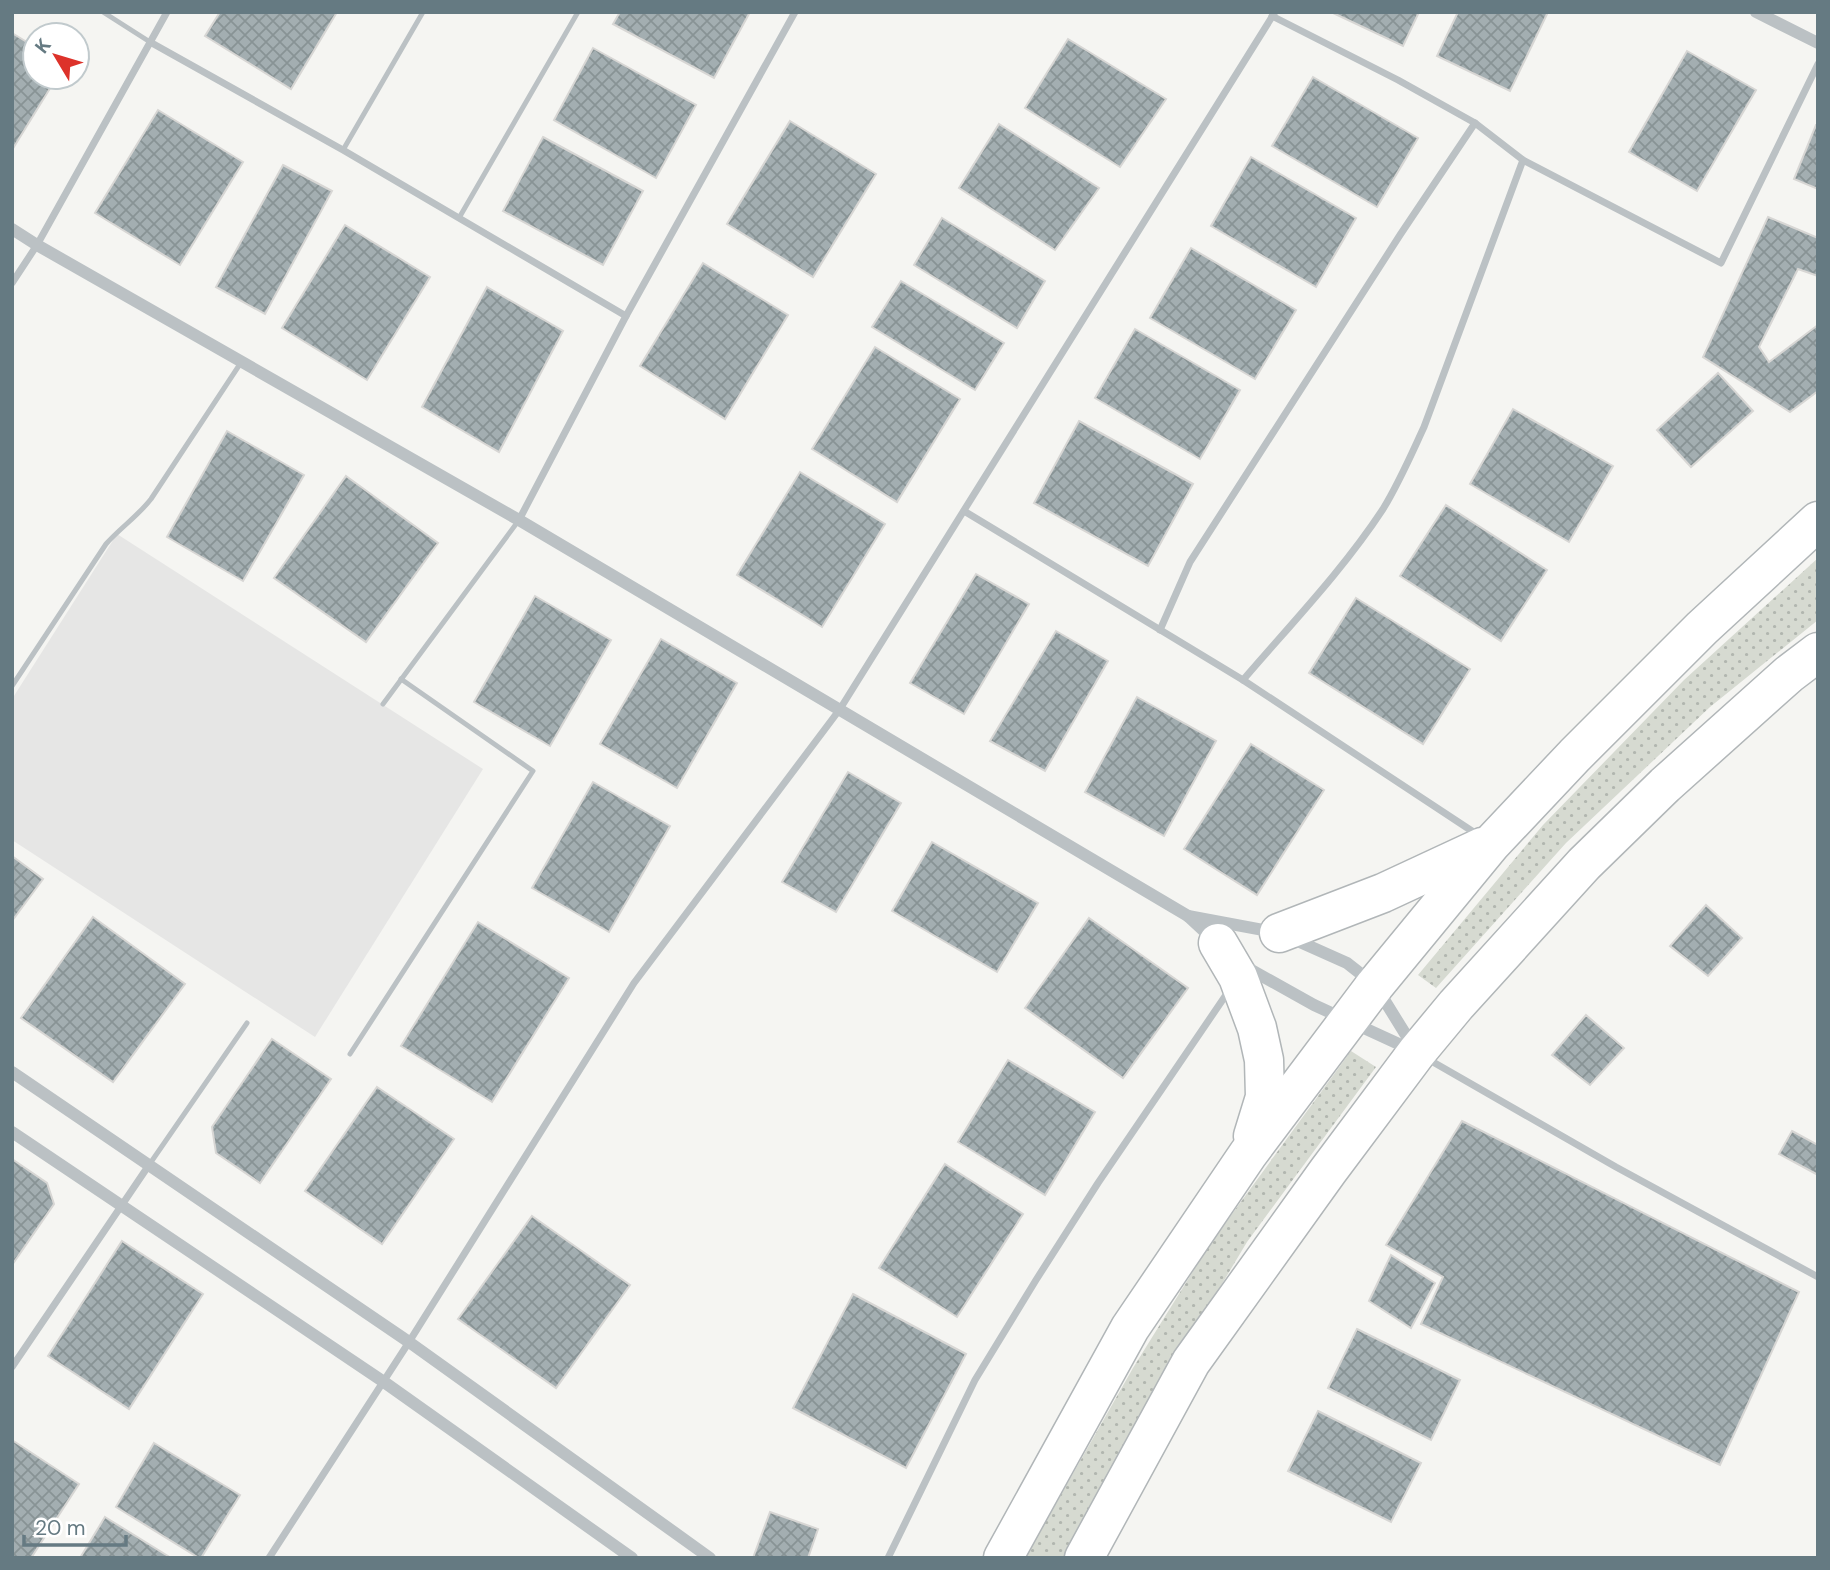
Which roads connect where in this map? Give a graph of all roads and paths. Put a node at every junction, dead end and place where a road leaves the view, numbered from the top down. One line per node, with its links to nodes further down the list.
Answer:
1 (103, 12): 8 (lane)
2 (167, 12): 8 (street)
3 (423, 12): 12 (lane)
4 (578, 12): 14 (lane)
5 (795, 12): 18 (street)
6 (1756, 12): 9 (street)
7 (1274, 14): 11 (street); 20 (street)
8 (150, 42): 12 (street); 16 (street)
9 (1818, 43)
10 (1818, 64): 13 (street)
11 (1475, 123): 13 (street); 23 (street)
12 (343, 150): 14 (street)
13 (1524, 160): 26 (street)
14 (459, 218): 18 (street)
15 (12, 229): 16 (street)
16 (37, 245): 17 (street); 19 (street)
17 (12, 283)
18 (626, 316): 21 (street)
19 (242, 361): 21 (street); 27 (lane)
20 (964, 511): 23 (street); 29 (street)
21 (519, 520): 25 (lane); 29 (street)
22 (1818, 521): 30 (highway)
23 (1160, 630): 26 (street)
24 (1818, 652): 38 (highway)
25 (401, 679): 28 (lane); 39 (lane)
26 (1243, 680): 30 (street)
27 (12, 686)
28 (383, 704)
29 (840, 709): 31 (street); 46 (street)
30 (1491, 844): 32 (highway); 35 (highway)
31 (1188, 916): 32 (street); 33 (street)
32 (1279, 933): 35 (street)
33 (1218, 943): 34 (highway); 36 (street)
34 (1238, 977): 42 (highway); 52 (street)
35 (1375, 985): 36 (highway); 38 (street)
36 (1348, 1020): 38 (street); 42 (highway)
37 (247, 1023): 43 (lane)
38 (1417, 1052): 45 (street); 54 (highway)
39 (350, 1054)
40 (12, 1072): 43 (street)
41 (12, 1132): 44 (street)
42 (1248, 1154): 53 (highway)
43 (149, 1166): 44 (street); 46 (street)
44 (121, 1206): 47 (street); 48 (street)
45 (1818, 1277)
46 (410, 1342): 48 (street); 51 (street)
47 (12, 1367)
48 (384, 1382): 49 (street); 50 (street)
49 (269, 1558)
50 (632, 1558)
51 (710, 1558)
52 (888, 1558)
53 (1003, 1558)
54 (1084, 1558)

